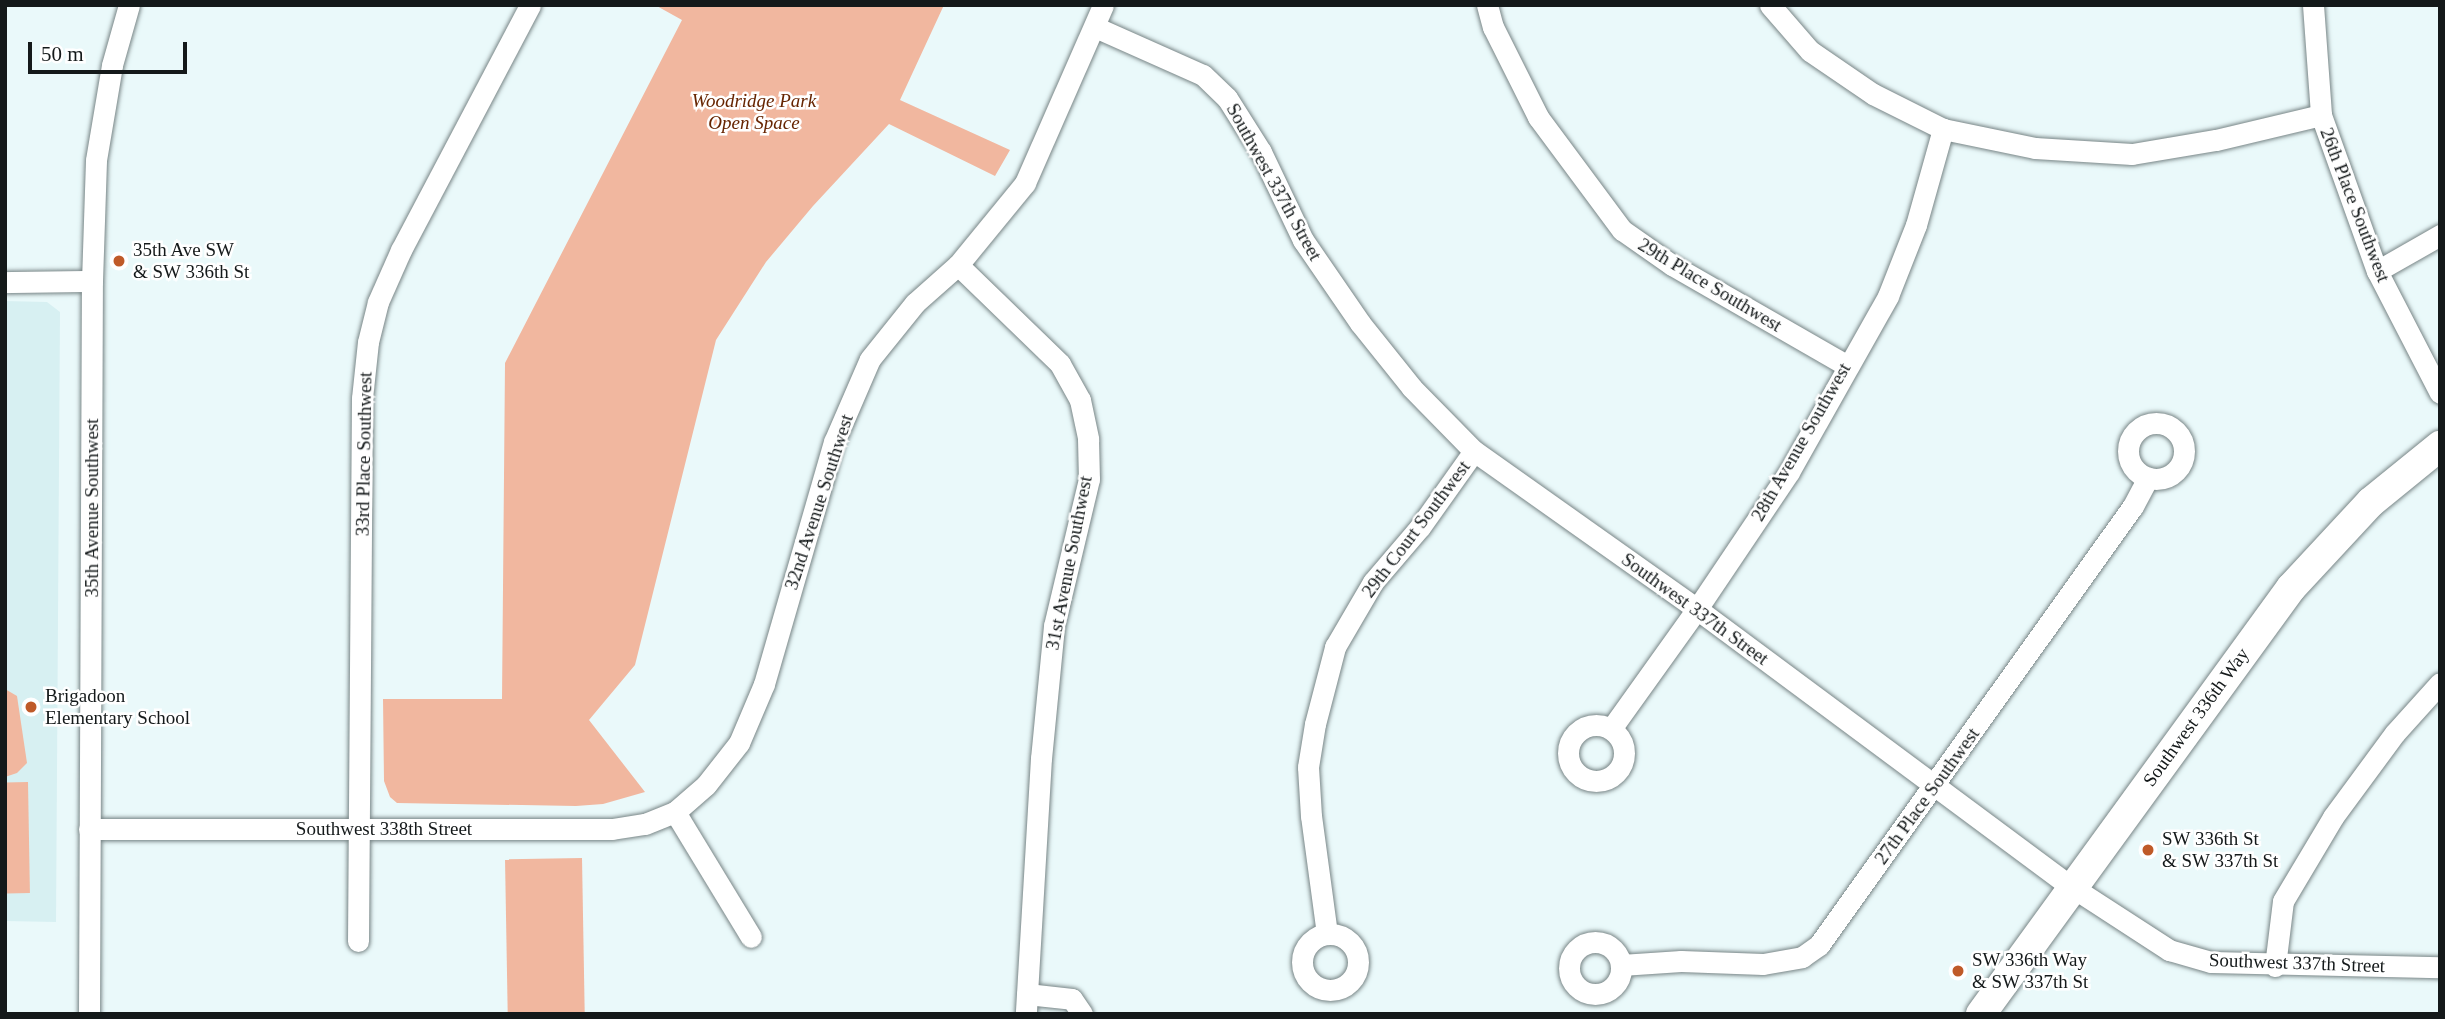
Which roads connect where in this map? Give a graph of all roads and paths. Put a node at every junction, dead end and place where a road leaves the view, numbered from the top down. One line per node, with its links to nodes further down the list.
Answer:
1 (129, 5): 13 (street, 35th Avenue Southwest)
2 (530, 5): 26 (street, 33rd Place Southwest)
3 (1102, 5): 7 (street, 32nd Avenue Southwest)
4 (1487, 5): 15 (street, 29th Place Southwest)
5 (1770, 5): 9 (street)
6 (2313, 5): 8 (street, 26th Place Southwest)
7 (1095, 27): 11 (street, 32nd Avenue Southwest); 18 (street, Southwest 337th Street)
8 (2321, 115): 9 (street); 12 (street, 26th Place Southwest)
9 (1943, 129): 15 (street, 28th Avenue Southwest)
10 (2440, 235): 12 (street)
11 (958, 265): 24 (street, 32nd Avenue Southwest); 34 (street, 31st Avenue Southwest)
12 (2377, 271): 16 (street, 26th Place Southwest)
13 (92, 281): 14 (street); 25 (street, 35th Avenue Southwest)
14 (5, 282)
15 (1846, 365): 20 (street, 28th Avenue Southwest)
16 (2440, 393)
17 (2440, 446): 27 (main road, Southwest 336th Way)
18 (1474, 451): 20 (street, Southwest 337th Street); 28 (street, 29th Court Southwest)
19 (2148, 478): 23 (street, 27th Place Southwest)
20 (1697, 609): 22 (street, 28th Avenue Southwest); 23 (street, Southwest 337th Street)
21 (2440, 683): 32 (street)
22 (1611, 729)
23 (1934, 788): 27 (street, Southwest 337th Street); 31 (street, 27th Place Southwest)
24 (675, 812): 26 (street, Southwest 338th Street); 29 (street)
25 (89, 829): 26 (street, Southwest 338th Street); 35 (street, 35th Avenue Southwest)
26 (360, 829): 30 (street, 33rd Place Southwest)
27 (2072, 887): 32 (street, Southwest 337th Street); 37 (main road, Southwest 336th Way)
28 (1327, 934)
29 (751, 937)
30 (358, 942)
31 (1621, 965)
32 (2275, 966): 33 (street, Southwest 337th Street)
33 (2440, 967)
34 (1027, 1004): 36 (street, 31st Avenue Southwest)
35 (89, 1014)
36 (1082, 1014)
37 (1980, 1014)

